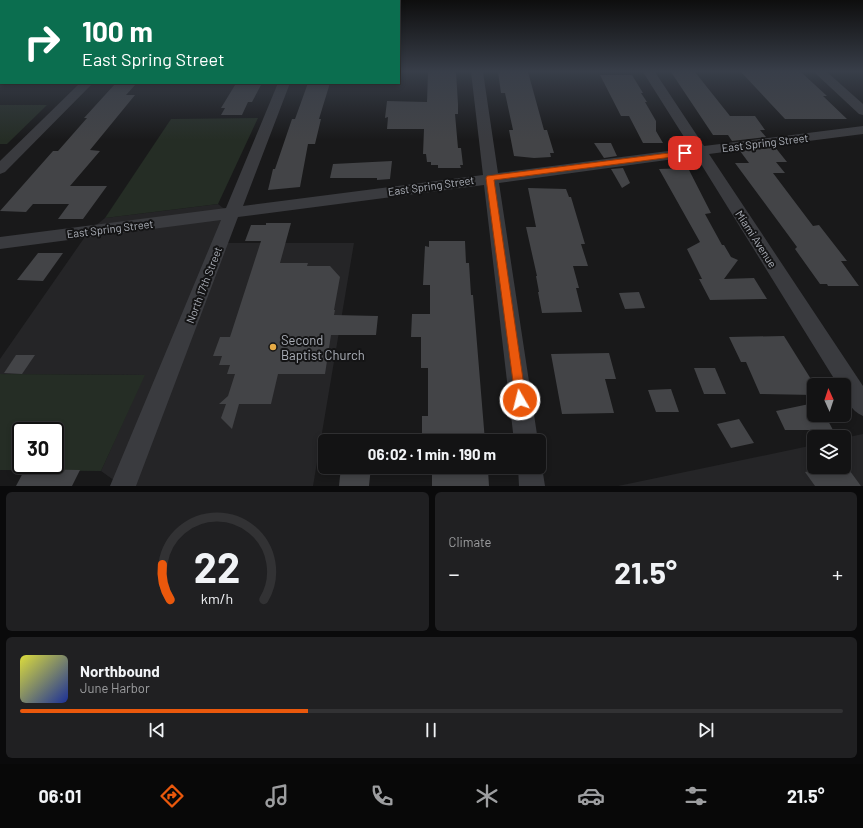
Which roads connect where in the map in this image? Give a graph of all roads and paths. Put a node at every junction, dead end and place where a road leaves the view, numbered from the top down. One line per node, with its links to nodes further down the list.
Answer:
1 (75, 95): 9 (street)
2 (279, 95): 11 (street, North 17th Street)
3 (480, 95): 10 (street)
4 (663, 95): 8 (street, Miami Avenue)
5 (845, 95): 6 (street)
6 (863, 111)
7 (863, 130): 8 (street, East Spring Street)
8 (699, 152): 10 (street, East Spring Street); 13 (street, Miami Avenue)
9 (0, 170)
10 (490, 178): 11 (street, East Spring Street); 14 (street)
11 (231, 213): 12 (street, East Spring Street); 16 (street, North 17th Street)
12 (0, 243)
13 (863, 406)
14 (525, 434)
15 (531, 474): 17 (street)
16 (123, 486)
17 (532, 486)

